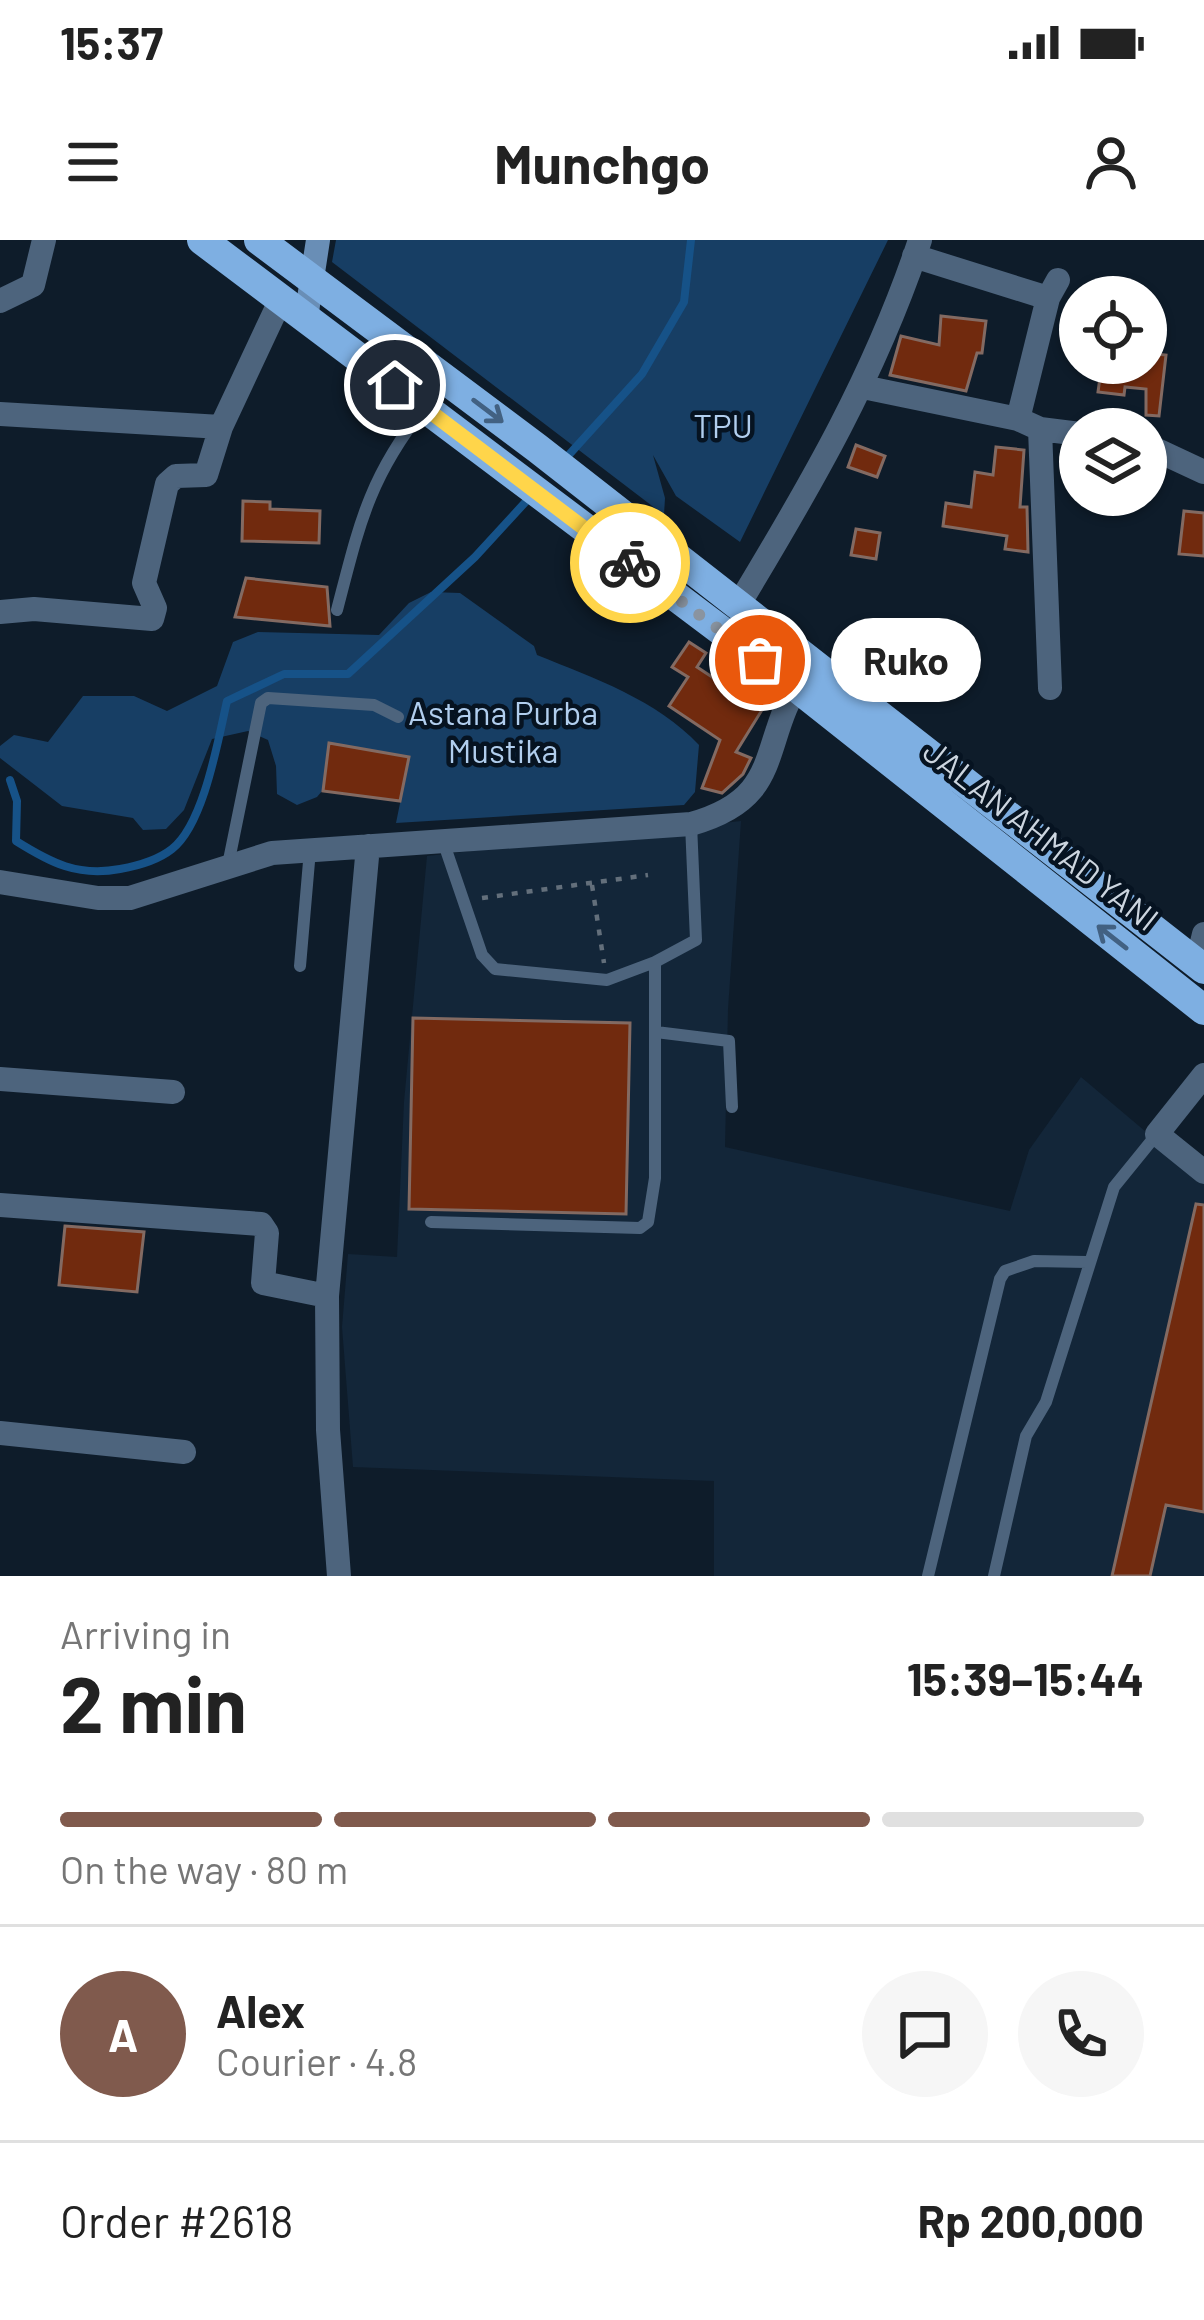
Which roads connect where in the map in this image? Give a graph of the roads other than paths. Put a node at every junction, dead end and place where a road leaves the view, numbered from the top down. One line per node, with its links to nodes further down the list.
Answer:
1 (44, 240): 7 (street)
2 (202, 240): 8 (main road, JALAN AHMAD YANI)
3 (260, 240): 6 (main road, JALAN AHMAD YANI)
4 (318, 240): 6 (street)
5 (917, 248): 9 (street); 12 (street)
6 (313, 280): 8 (street); 17 (main road, JALAN AHMAD YANI, one-way to 17)
7 (0, 301)
8 (293, 309): 10 (main road, JALAN AHMAD YANI); 13 (street)
9 (863, 387): 12 (street); 17 (street)
10 (424, 407): 18 (lane); 20 (main road, JALAN AHMAD YANI)
11 (0, 414): 13 (street)
12 (1029, 424): 14 (street); 21 (street)
13 (220, 428): 19 (street)
14 (1059, 430)
15 (1167, 455): 16 (street)
16 (1204, 472)
17 (739, 604): 20 (main road, JALAN AHMAD YANI)
18 (337, 610)
19 (0, 612)
20 (803, 674): 23 (street); 29 (main road, JALAN AHMAD YANI); 32 (main road, JALAN AHMAD YANI, one-way to 20)
21 (1050, 688)
22 (398, 717): 27 (lane)
23 (691, 824): 24 (street); 30 (lane)
24 (443, 842): 25 (street); 30 (lane)
25 (368, 846): 26 (street); 43 (street)
26 (310, 848): 27 (street); 31 (lane)
27 (228, 866): 28 (street)
28 (0, 882)
29 (1202, 955)
30 (656, 962): 33 (lane)
31 (300, 966)
32 (1204, 1010)
33 (656, 1032): 37 (lane); 41 (lane)
34 (1204, 1075): 38 (street)
35 (0, 1079): 36 (street)
36 (173, 1093)
37 (731, 1107)
38 (1157, 1134): 39 (street); 42 (lane)
39 (1204, 1172)
40 (0, 1205): 43 (street)
41 (431, 1222)
42 (1087, 1262): 47 (lane); 48 (lane)
43 (327, 1296): 46 (street)
44 (0, 1433): 45 (street)
45 (184, 1452)
46 (339, 1576)
47 (928, 1576)
48 (994, 1576)

